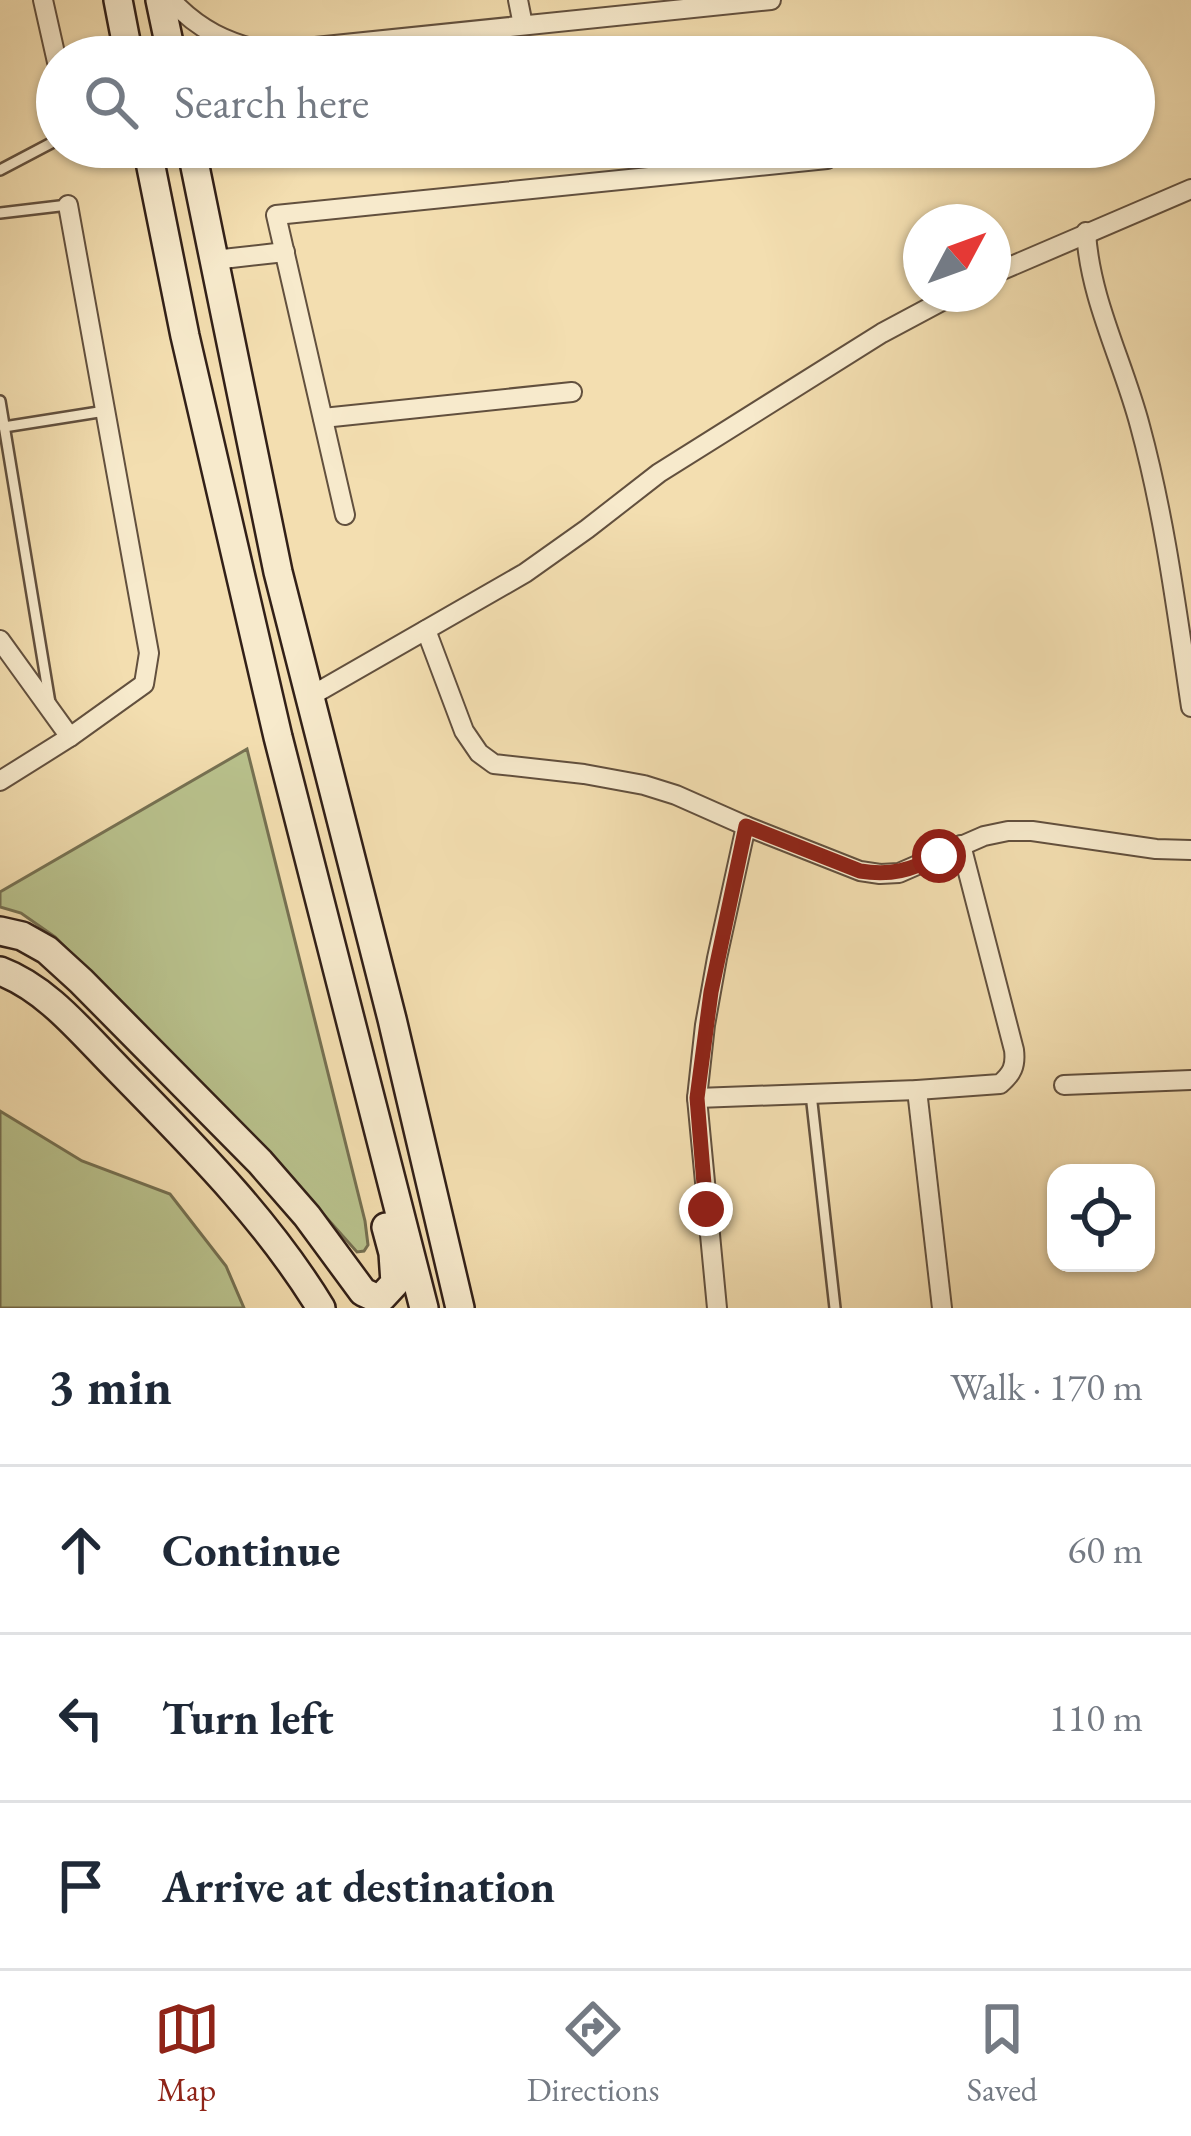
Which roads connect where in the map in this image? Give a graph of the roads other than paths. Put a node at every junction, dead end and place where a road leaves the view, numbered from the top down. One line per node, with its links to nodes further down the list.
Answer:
1 (43, 0): 8 (street)
2 (118, 0): 9 (main road)
3 (160, 0): 10 (main road)
4 (171, 0): 11 (street)
5 (518, 0): 7 (street)
6 (771, 0): 7 (street)
7 (523, 25): 12 (street)
8 (51, 36)
9 (126, 36)
10 (168, 36)
11 (214, 36)
12 (428, 36)
13 (36, 151): 18 (lane)
14 (151, 168): 19 (main road)
15 (174, 168): 19 (main road)
16 (195, 168): 25 (main road)
17 (738, 168): 24 (street)
18 (0, 170)
19 (153, 177): 40 (main road)
20 (1191, 189): 23 (street)
21 (68, 205): 22 (lane); 30 (street)
22 (0, 213)
23 (1086, 232): 26 (street); 37 (street)
24 (285, 252): 25 (street); 31 (street)
25 (214, 260): 36 (main road)
26 (1011, 266)
27 (921, 312): 34 (street)
28 (572, 392): 31 (street)
29 (0, 401): 32 (lane)
30 (105, 411): 32 (lane); 39 (street)
31 (323, 418): 33 (street)
32 (4, 427): 38 (lane)
33 (345, 515)
34 (426, 630): 36 (street); 42 (street)
35 (0, 640): 38 (street)
36 (309, 697): 54 (main road)
37 (1191, 707)
38 (52, 711): 39 (street)
39 (70, 737): 41 (street)
40 (278, 737): 45 (main road); 53 (main road)
41 (0, 781)
42 (746, 826): 43 (street); 51 (street)
43 (961, 845): 44 (street); 49 (street)
44 (1191, 850)
45 (0, 931)
46 (0, 971): 52 (main road)
47 (1191, 1080): 48 (street)
48 (1064, 1085)
49 (917, 1090): 50 (street); 57 (street)
50 (811, 1094): 51 (street); 56 (lane)
51 (697, 1098): 55 (street)
52 (321, 1308)
53 (424, 1308)
54 (460, 1308)
55 (717, 1308)
56 (836, 1308)
57 (942, 1308)

